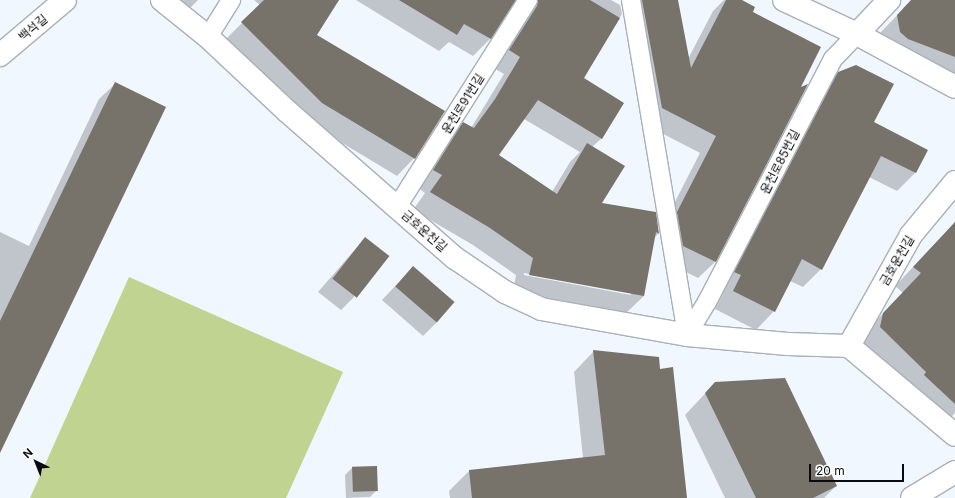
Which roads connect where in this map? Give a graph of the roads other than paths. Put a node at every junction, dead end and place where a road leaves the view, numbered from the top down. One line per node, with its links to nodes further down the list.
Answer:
1 (65, 0): 10 (street, 백석길)
2 (162, 0): 9 (street, 금호운천길)
3 (231, 0): 9 (lane)
4 (528, 0): 13 (lane, 운천로91번길)
5 (631, 0): 14 (lane)
6 (784, 0): 8 (street)
7 (889, 0): 8 (street, 운천로85번길)
8 (857, 34): 11 (street); 14 (lane, 운천로85번길)
9 (208, 37): 13 (street, 금호운천길)
10 (0, 55)
11 (955, 87)
12 (955, 182): 15 (street, 금호운천길)
13 (397, 207): 14 (street, 금호운천길)
14 (687, 335): 15 (street, 금호운천길)
15 (849, 346): 16 (street)
16 (955, 435)
17 (955, 472): 18 (street)
18 (912, 498)

